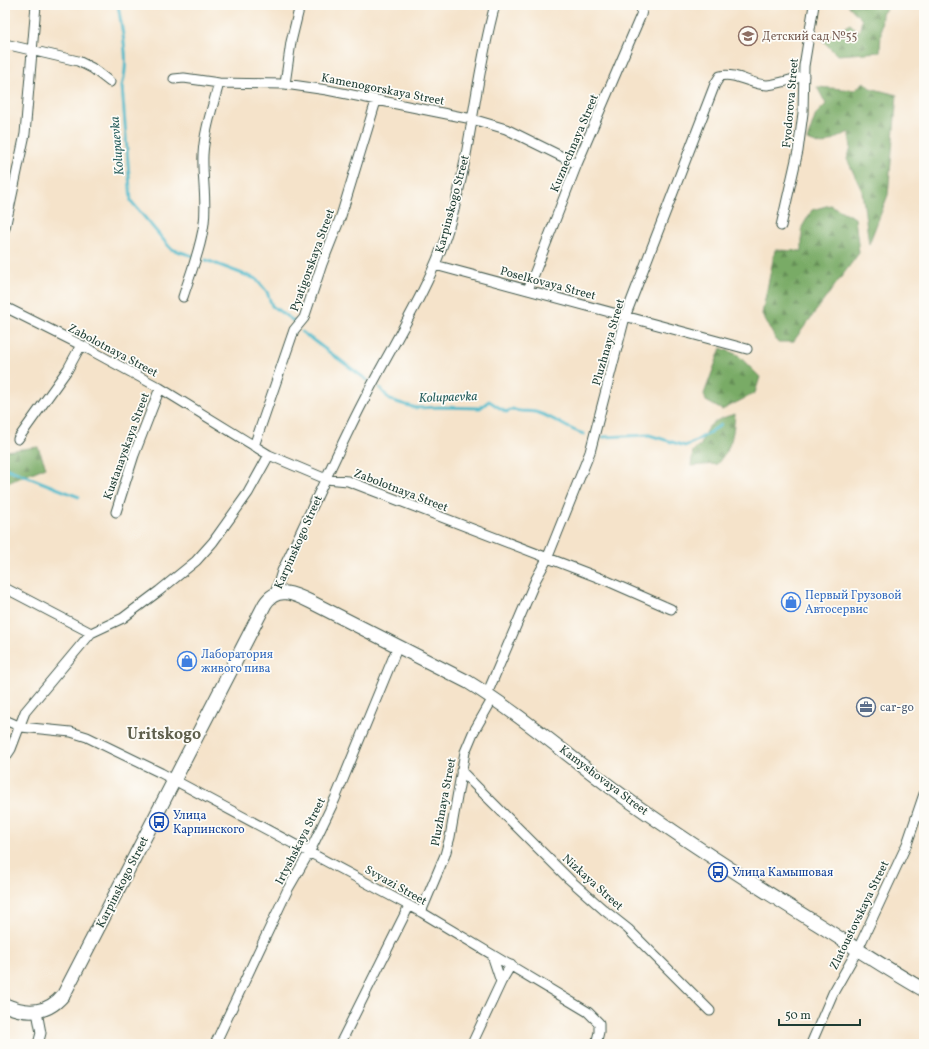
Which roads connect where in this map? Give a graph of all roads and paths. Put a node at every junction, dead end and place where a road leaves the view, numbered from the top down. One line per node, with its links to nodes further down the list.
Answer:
1 (36, 5): 7 (street)
2 (300, 5): 12 (street)
3 (496, 5): 14 (street, Karpinskogo Street)
4 (643, 5): 15 (street, Kuznechnaya Street)
5 (814, 5): 8 (street, Fyodorova Street)
6 (5, 44): 7 (street)
7 (31, 50): 10 (street); 17 (street)
8 (804, 76): 16 (street, Fyodorova Street); 22 (street, Pluzhnaya Street)
9 (174, 79): 11 (street, Kamenogorskaya Street)
10 (110, 82)
11 (219, 83): 12 (street, Kamenogorskaya Street); 20 (street)
12 (285, 84): 13 (street, Kamenogorskaya Street)
13 (376, 101): 14 (street, Kamenogorskaya Street); 27 (street, Pyatigorskaya Street)
14 (472, 119): 15 (street, Kamenogorskaya Street); 18 (street, Karpinskogo Street)
15 (577, 164): 19 (street, Kuznechnaya Street)
16 (781, 226)
17 (5, 228)
18 (435, 265): 19 (street, Poselkovaya Street); 29 (street, Karpinskogo Street)
19 (528, 290): 22 (street, Poselkovaya Street)
20 (183, 297)
21 (5, 307): 23 (street, Zabolotnaya Street)
22 (625, 317): 24 (street, Poselkovaya Street); 31 (street, Pluzhnaya Street)
23 (82, 345): 25 (street, Zabolotnaya Street); 26 (street)
24 (747, 349)
25 (160, 388): 27 (street, Zabolotnaya Street); 30 (street, Kustanayskaya Street)
26 (18, 439)
27 (254, 446): 28 (street, Zabolotnaya Street)
28 (268, 454): 29 (street, Zabolotnaya Street); 35 (street)
29 (326, 479): 31 (street, Zabolotnaya Street); 33 (street, Karpinskogo Street)
30 (116, 512)
31 (547, 559): 34 (street, Zabolotnaya Street); 37 (street, Pluzhnaya Street)
32 (5, 588): 35 (street)
33 (275, 594): 36 (main road, Kamyshovaya Street); 42 (main road, Karpinskogo Street)
34 (672, 609)
35 (91, 633): 39 (street)
36 (398, 646): 37 (main road, Kamyshovaya Street); 44 (street, Irtyshskaya Street)
37 (490, 696): 41 (street, Pluzhnaya Street); 47 (main road, Kamyshovaya Street)
38 (5, 720): 39 (street, Svyazi Street)
39 (21, 727): 40 (street); 42 (street, Svyazi Street)
40 (5, 758)
41 (461, 771): 46 (street, Pluzhnaya Street); 53 (street, Nizkaya Street)
42 (174, 779): 44 (street, Svyazi Street); 54 (main road, Karpinskogo Street)
43 (924, 794): 47 (street, Zlatoustovskaya Street)
44 (310, 851): 45 (street, Svyazi Street); 56 (street, Irtyshskaya Street)
45 (409, 906): 46 (street, Svyazi Street); 57 (street)
46 (421, 912): 48 (street, Svyazi Street)
47 (858, 950): 51 (main road, Kamyshovaya Street); 60 (street, Zlatoustovskaya Street)
48 (492, 955): 49 (street, Svyazi Street); 50 (street)
49 (511, 965): 50 (street); 59 (street, Svyazi Street)
50 (501, 982): 58 (street)
51 (924, 990)
52 (5, 1005): 54 (main road)
53 (710, 1011)
54 (37, 1012): 55 (street)
55 (38, 1044)
56 (215, 1044)
57 (340, 1044)
58 (472, 1044)
59 (596, 1044)
60 (810, 1044)

